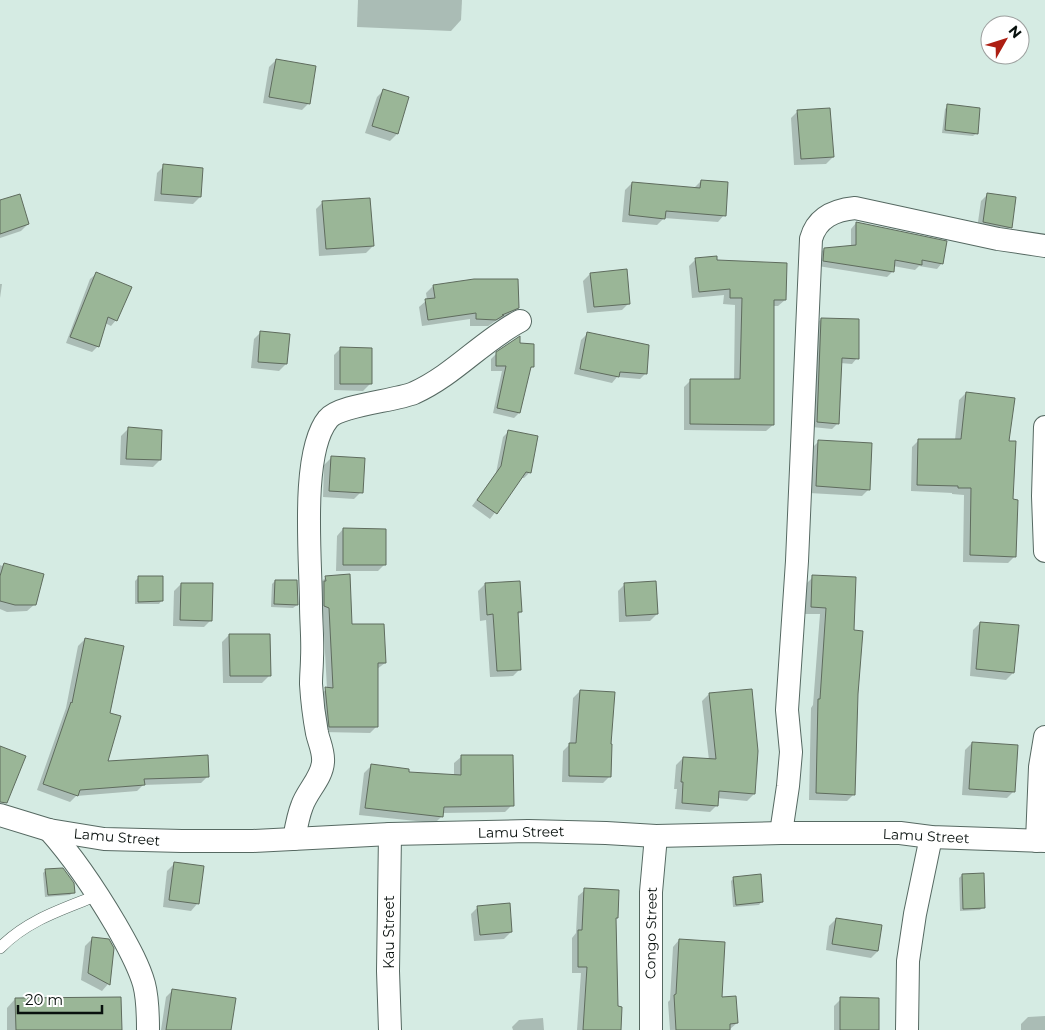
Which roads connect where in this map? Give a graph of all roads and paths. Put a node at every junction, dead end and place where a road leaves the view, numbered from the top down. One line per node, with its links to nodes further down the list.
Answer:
1 (1045, 246): 8 (street)
2 (520, 321): 12 (street)
3 (1045, 427): 4 (street)
4 (1045, 550)
5 (1045, 737): 13 (street)
6 (0, 815): 7 (street, Lamu Street)
7 (50, 830): 12 (street, Lamu Street); 14 (street)
8 (781, 833): 10 (street, Lamu Street); 11 (street, Lamu Street)
9 (390, 834): 10 (street, Lamu Street); 12 (street, Lamu Street); 17 (street, Kau Street)
10 (656, 836): 18 (street, Congo Street)
11 (931, 837): 13 (street, Lamu Street); 19 (street)
12 (294, 839)
13 (1041, 840)
14 (98, 895): 15 (lane); 16 (street)
15 (0, 948)
16 (148, 1030)
17 (390, 1030)
18 (651, 1030)
19 (907, 1030)

